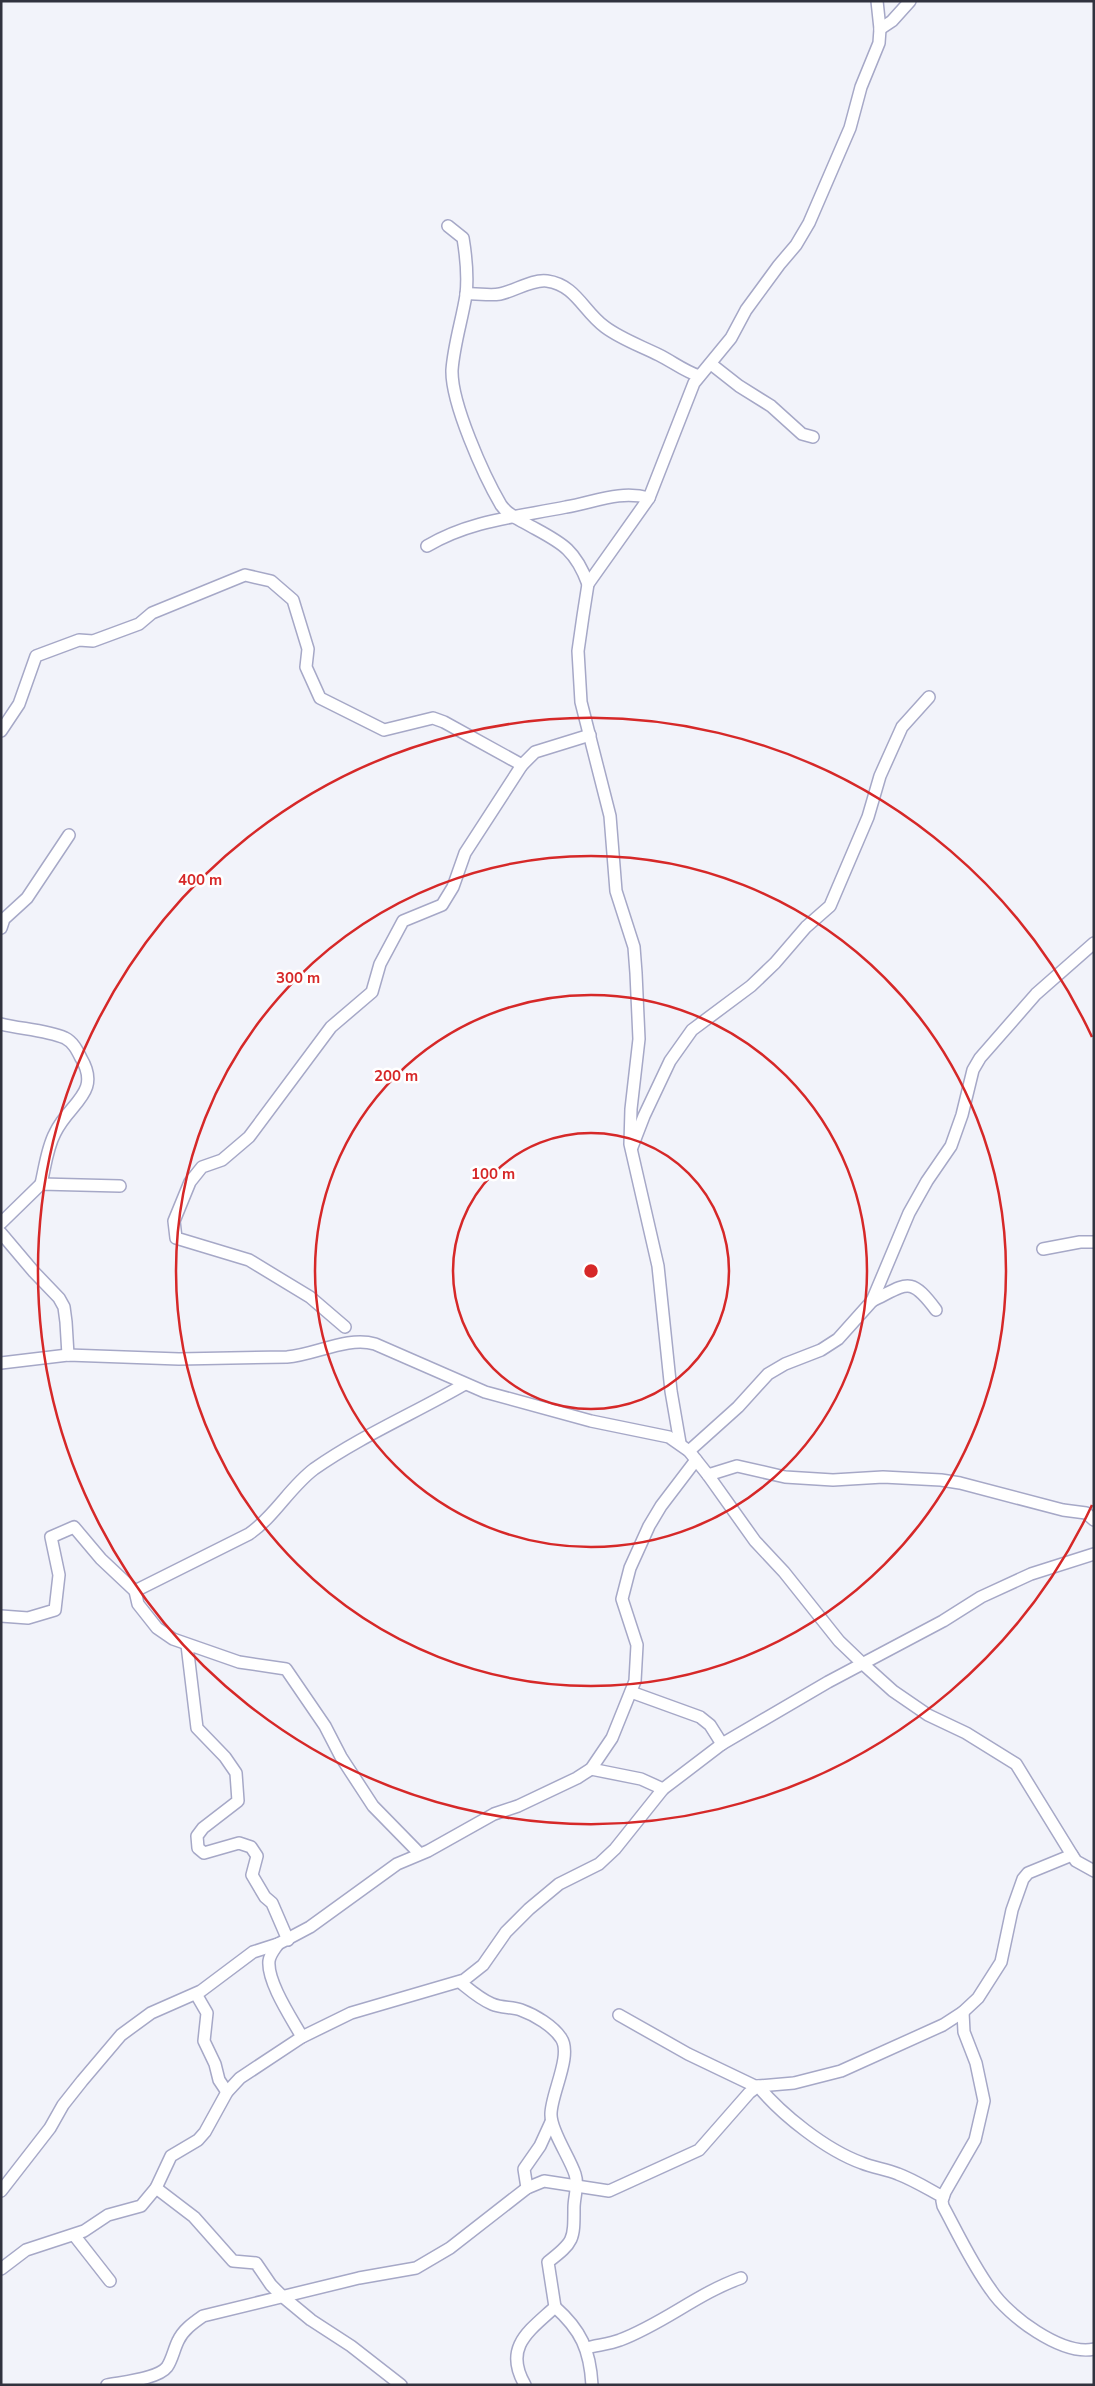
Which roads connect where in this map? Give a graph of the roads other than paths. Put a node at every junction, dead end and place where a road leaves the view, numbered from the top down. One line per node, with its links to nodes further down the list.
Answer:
1 (877, 1): 3 (street)
2 (910, 1): 3 (street)
3 (880, 29): 6 (street)
4 (448, 226): 5 (street)
5 (466, 294): 7 (street); 10 (street)
6 (711, 364): 7 (street); 8 (street)
7 (699, 376): 9 (street)
8 (813, 436)
9 (649, 498): 10 (street); 12 (street)
10 (512, 516): 11 (street); 12 (street)
11 (427, 546)
12 (588, 584): 15 (street)
13 (929, 698): 21 (street)
14 (1, 731): 16 (street)
15 (590, 735): 16 (street); 21 (street)
16 (522, 765): 30 (street)
17 (70, 835): 18 (street)
18 (1, 928)
19 (1094, 943): 28 (street)
20 (1, 1024): 22 (street)
21 (632, 1151): 34 (street)
22 (41, 1184): 23 (street); 24 (street)
23 (120, 1186)
24 (1, 1223)
25 (1, 1233): 31 (street)
26 (1094, 1242): 27 (street)
27 (1043, 1249)
28 (872, 1301): 29 (street); 34 (street)
29 (936, 1310)
30 (345, 1327)
31 (68, 1356): 32 (street); 33 (street)
32 (1, 1364)
33 (465, 1384): 34 (street); 38 (street)
34 (688, 1451): 35 (street); 42 (street)
35 (708, 1475): 36 (street); 41 (street)
36 (1094, 1520)
37 (1094, 1554): 41 (street)
38 (135, 1591): 39 (street); 40 (street)
39 (1, 1616)
40 (188, 1645): 46 (street); 49 (street)
41 (862, 1664): 43 (street); 47 (street)
42 (630, 1692): 43 (street); 44 (street)
43 (722, 1744): 45 (street)
44 (591, 1769): 45 (street); 46 (street)
45 (663, 1788): 50 (street)
46 (419, 1853): 49 (street)
47 (1072, 1855): 48 (street); 52 (street)
48 (1094, 1871)
49 (283, 1942): 51 (street); 54 (street)
50 (460, 1982): 54 (street); 57 (street)
51 (196, 1994): 56 (street); 61 (street)
52 (964, 2012): 55 (street); 62 (street)
53 (619, 2015): 55 (street)
54 (302, 2037): 56 (street)
55 (757, 2086): 58 (street); 62 (street)
56 (227, 2092): 59 (street)
57 (551, 2122): 58 (street); 60 (street)
58 (577, 2186): 60 (street); 68 (street)
59 (156, 2188): 63 (street); 67 (street)
60 (527, 2188): 67 (street)
61 (1, 2191)
62 (942, 2197): 70 (street)
63 (74, 2235): 64 (street); 66 (street)
64 (1, 2269)
65 (741, 2278): 69 (street)
66 (110, 2282)
67 (282, 2296): 71 (street); 72 (street)
68 (555, 2307): 69 (street); 73 (street)
69 (586, 2348): 74 (street)
70 (1094, 2349)
71 (107, 2385)
72 (401, 2385)
73 (525, 2385)
74 (592, 2385)

